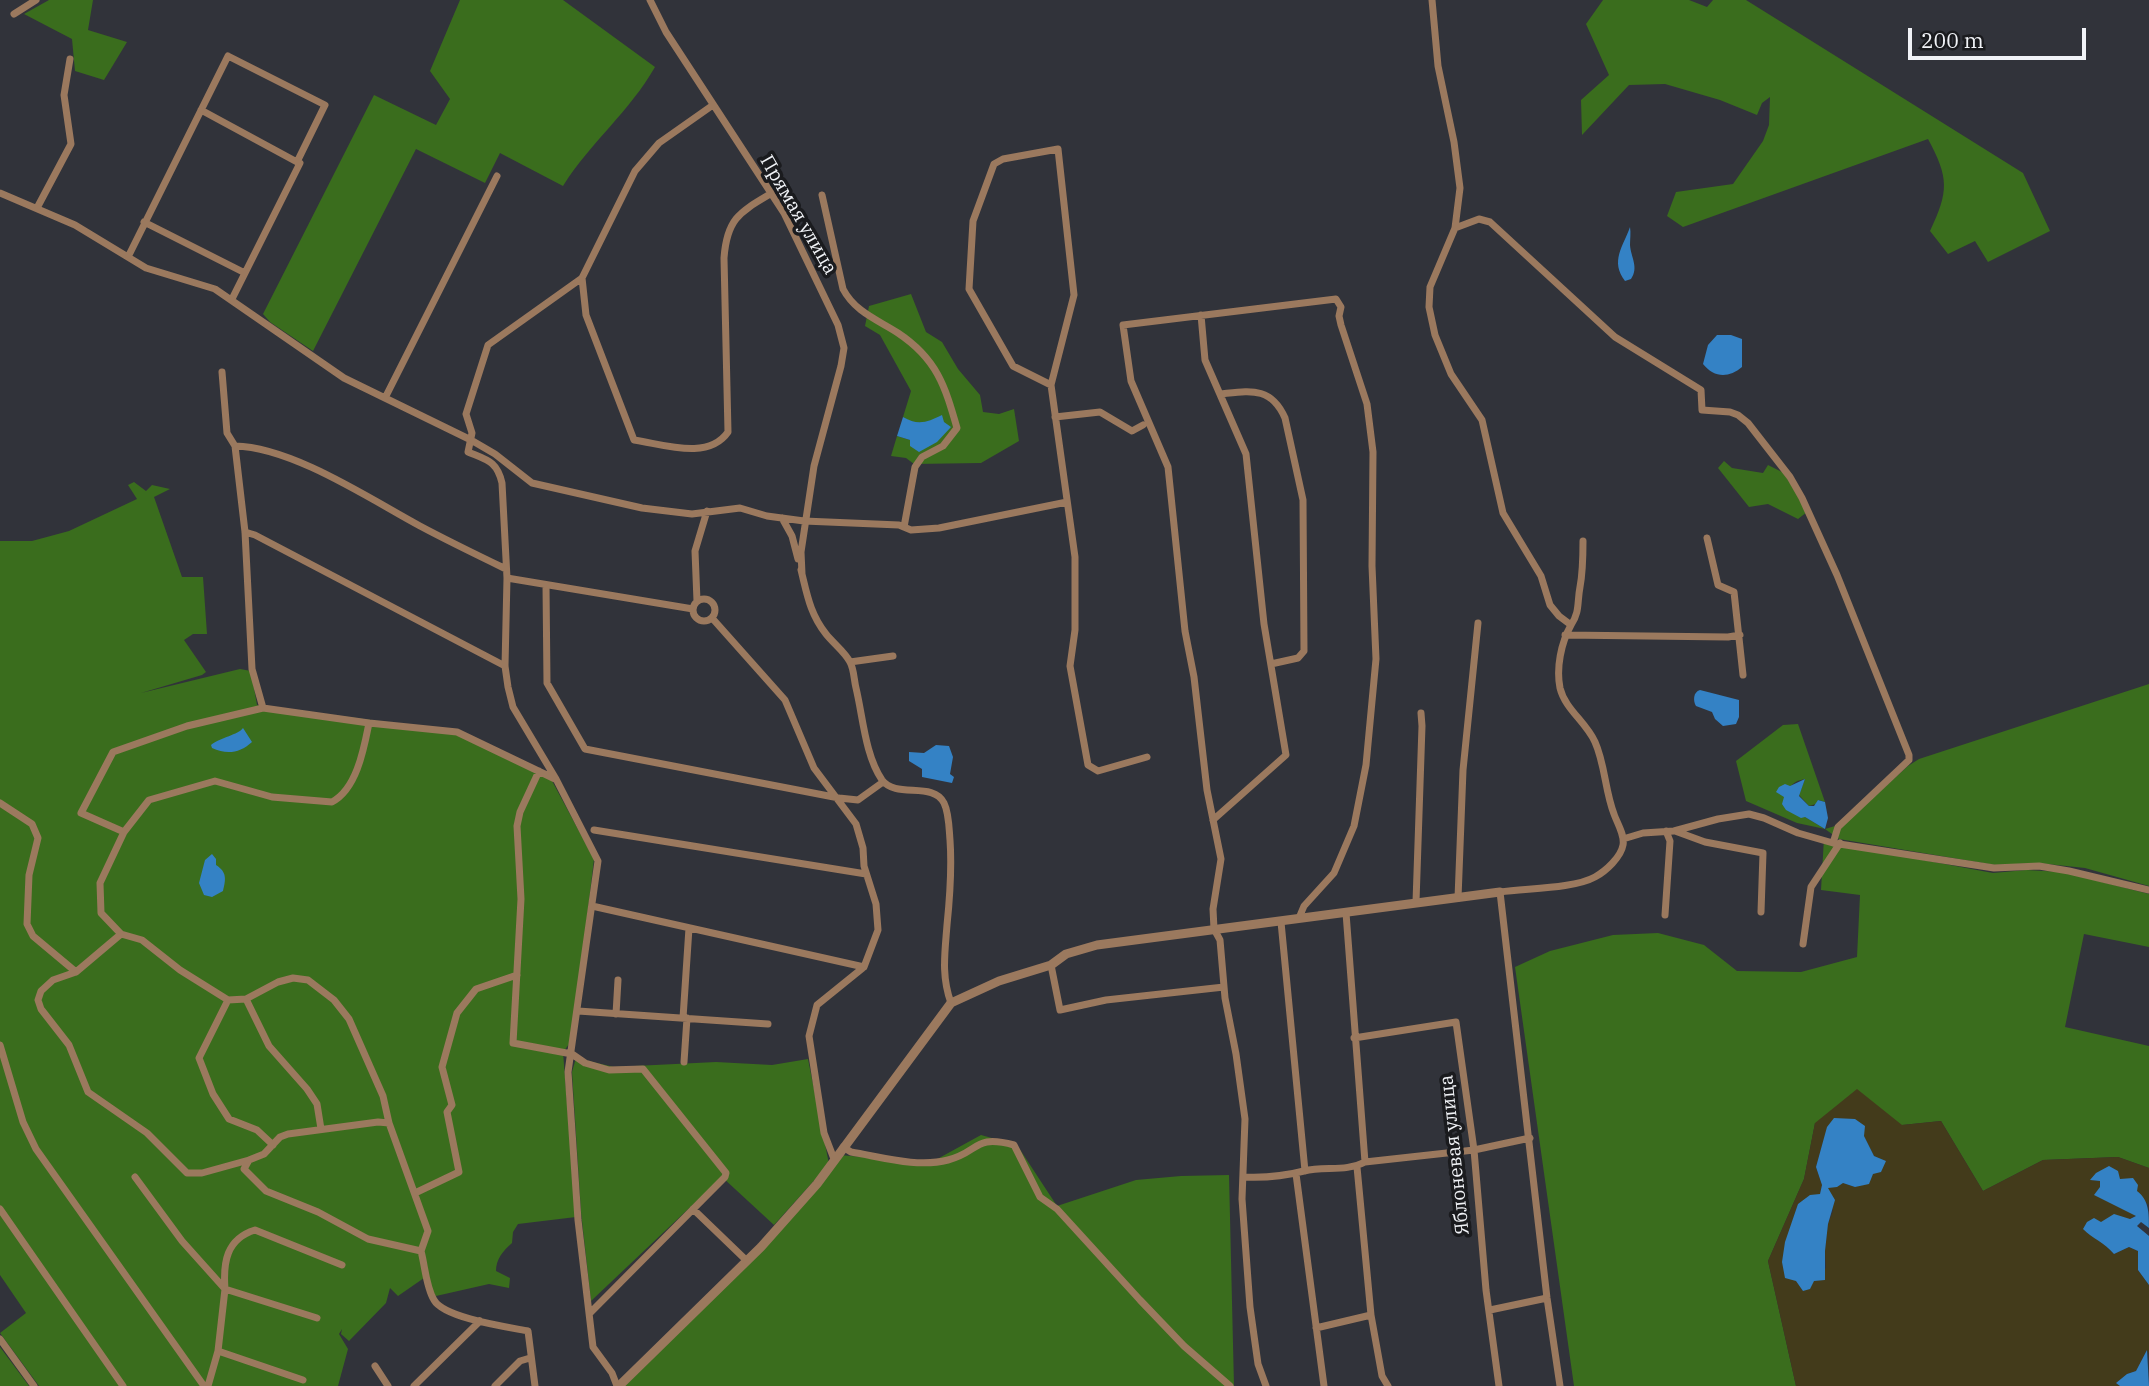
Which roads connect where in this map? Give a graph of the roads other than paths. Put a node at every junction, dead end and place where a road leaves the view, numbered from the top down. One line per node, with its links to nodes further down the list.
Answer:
1 (36, 0): 4 (street)
2 (650, 0): 6 (street, Прямая улица)
3 (1432, 0): 15 (street)
4 (14, 14)
5 (70, 58): 13 (street)
6 (713, 105): 11 (street, Прямая улица); 18 (street)
7 (201, 110): 8 (street); 8 (street); 14 (street)
8 (297, 162): 17 (street)
9 (497, 176): 24 (street)
10 (0, 193): 13 (street)
11 (772, 193): 18 (street); 32 (street, Прямая улица)
12 (822, 195): 33 (street)
13 (37, 208): 16 (street)
14 (144, 222): 16 (street); 17 (street)
15 (1455, 228): 44 (street); 66 (street)
16 (128, 257): 19 (street)
17 (245, 273): 19 (street)
18 (582, 278): 27 (street)
19 (232, 299): 24 (street)
20 (1201, 316): 23 (street); 61 (street); 76 (street)
21 (222, 372): 28 (street)
22 (1051, 385): 22 (street); 25 (street)
23 (1220, 394): 49 (street); 49 (street)
24 (385, 398): 27 (street)
25 (1055, 417): 26 (street); 29 (street)
26 (1143, 425)
27 (471, 440): 30 (street); 37 (street)
28 (235, 446): 34 (street); 37 (street)
29 (1066, 502): 33 (street); 55 (street)
30 (707, 511): 31 (street); 40 (street)
31 (782, 518): 32 (street); 38 (street)
32 (804, 522): 33 (street); 38 (street, Прямая улица)
33 (904, 527)
34 (245, 532): 50 (street); 52 (street)
35 (1707, 538): 46 (street)
36 (1583, 541): 44 (street)
37 (506, 574): 39 (street); 50 (street)
38 (803, 574): 48 (street)
39 (546, 585): 41 (street); 59 (street)
40 (697, 601): 41 (street); 42 (street)
41 (693, 609): 42 (street)
42 (712, 618): 59 (street)
43 (1478, 623): 70 (street)
44 (1571, 625): 45 (street)
45 (1565, 635): 46 (street); 65 (street)
46 (1740, 635): 51 (street)
47 (893, 656): 48 (street)
48 (850, 662): 58 (street)
49 (1271, 664): 61 (street)
50 (505, 666): 57 (street)
51 (1743, 675)
52 (263, 708): 54 (street); 64 (street)
53 (1421, 713): 71 (street)
54 (369, 723): 56 (street); 64 (street)
55 (1147, 757)
56 (539, 771): 57 (street); 85 (street)
57 (556, 779): 72 (street)
58 (883, 782): 59 (street); 90 (street)
59 (839, 798): 67 (street)
60 (1, 806): 84 (street)
61 (1213, 820): 79 (street)
62 (594, 830): 67 (street)
63 (1670, 831): 65 (street); 66 (street); 73 (street); 75 (street)
64 (124, 832): 80 (street)
65 (1623, 839): 69 (street)
66 (1837, 843): 68 (street); 81 (street)
67 (866, 874): 83 (street)
68 (2149, 890)
69 (1500, 892): 70 (street); 101 (street)
70 (1458, 898): 71 (street)
71 (1416, 902): 74 (street)
72 (592, 906): 78 (street); 91 (street)
73 (1761, 912)
74 (1346, 913): 76 (street); 95 (street)
75 (1665, 915)
76 (1298, 918): 77 (street)
77 (1281, 922): 79 (street); 109 (street)
78 (689, 928): 83 (street); 93 (street)
79 (1214, 929): 82 (street); 87 (street)
80 (121, 934): 84 (street); 89 (street)
81 (1803, 944)
82 (1051, 965): 87 (street); 90 (street)
83 (864, 967): 105 (street)
84 (76, 972): 106 (street)
85 (517, 975): 97 (street); 113 (street)
86 (618, 980): 92 (street)
87 (1224, 988): 112 (street)
88 (246, 999): 89 (street); 99 (street); 100 (street)
89 (228, 1000): 102 (street)
90 (951, 1003): 103 (street)
91 (578, 1011): 92 (street); 97 (street)
92 (616, 1014): 93 (street)
93 (685, 1018): 94 (street); 98 (street)
94 (768, 1024)
95 (1354, 1038): 104 (street, Яблоневая улица); 107 (street)
96 (0, 1045): 134 (street)
97 (572, 1054): 115 (street); 122 (street)
98 (684, 1062)
99 (388, 1122): 100 (street); 113 (street)
100 (321, 1129): 102 (street)
101 (1530, 1138): 104 (street); 120 (street)
102 (273, 1145): 106 (street)
103 (843, 1147): 105 (street); 140 (street)
104 (1474, 1150): 107 (street); 121 (street, Яблоневая улица)
105 (834, 1159): 117 (street)
106 (249, 1160): 116 (street)
107 (1366, 1162): 108 (street)
108 (1357, 1167): 109 (street); 123 (street)
109 (1304, 1171): 110 (street)
110 (1296, 1174): 112 (street); 126 (street)
111 (135, 1177): 119 (street)
112 (1243, 1177): 141 (street)
113 (415, 1193): 116 (street)
114 (0, 1209): 133 (street)
115 (693, 1209): 117 (street); 122 (street)
116 (421, 1251): 125 (street)
117 (747, 1261): 139 (street)
118 (342, 1265): 119 (street)
119 (225, 1289): 124 (street); 128 (street)
120 (1547, 1298): 121 (street); 145 (street)
121 (1490, 1310): 144 (street, Яблоневая улица)
122 (590, 1312): 139 (street)
123 (1371, 1315): 126 (street); 143 (street)
124 (317, 1318)
125 (480, 1321): 129 (street); 136 (street)
126 (1316, 1328): 142 (street)
127 (0, 1339): 132 (street)
128 (218, 1351): 131 (street); 134 (street)
129 (530, 1358): 137 (street); 138 (street)
130 (375, 1366): 135 (street)
131 (303, 1380)
132 (34, 1386)
133 (123, 1386)
134 (206, 1386)
135 (388, 1386)
136 (414, 1386)
137 (495, 1386)
138 (535, 1386)
139 (618, 1386)
140 (1230, 1386)
141 (1266, 1386)
142 (1324, 1386)
143 (1388, 1386)
144 (1499, 1386)
145 (1560, 1386)

